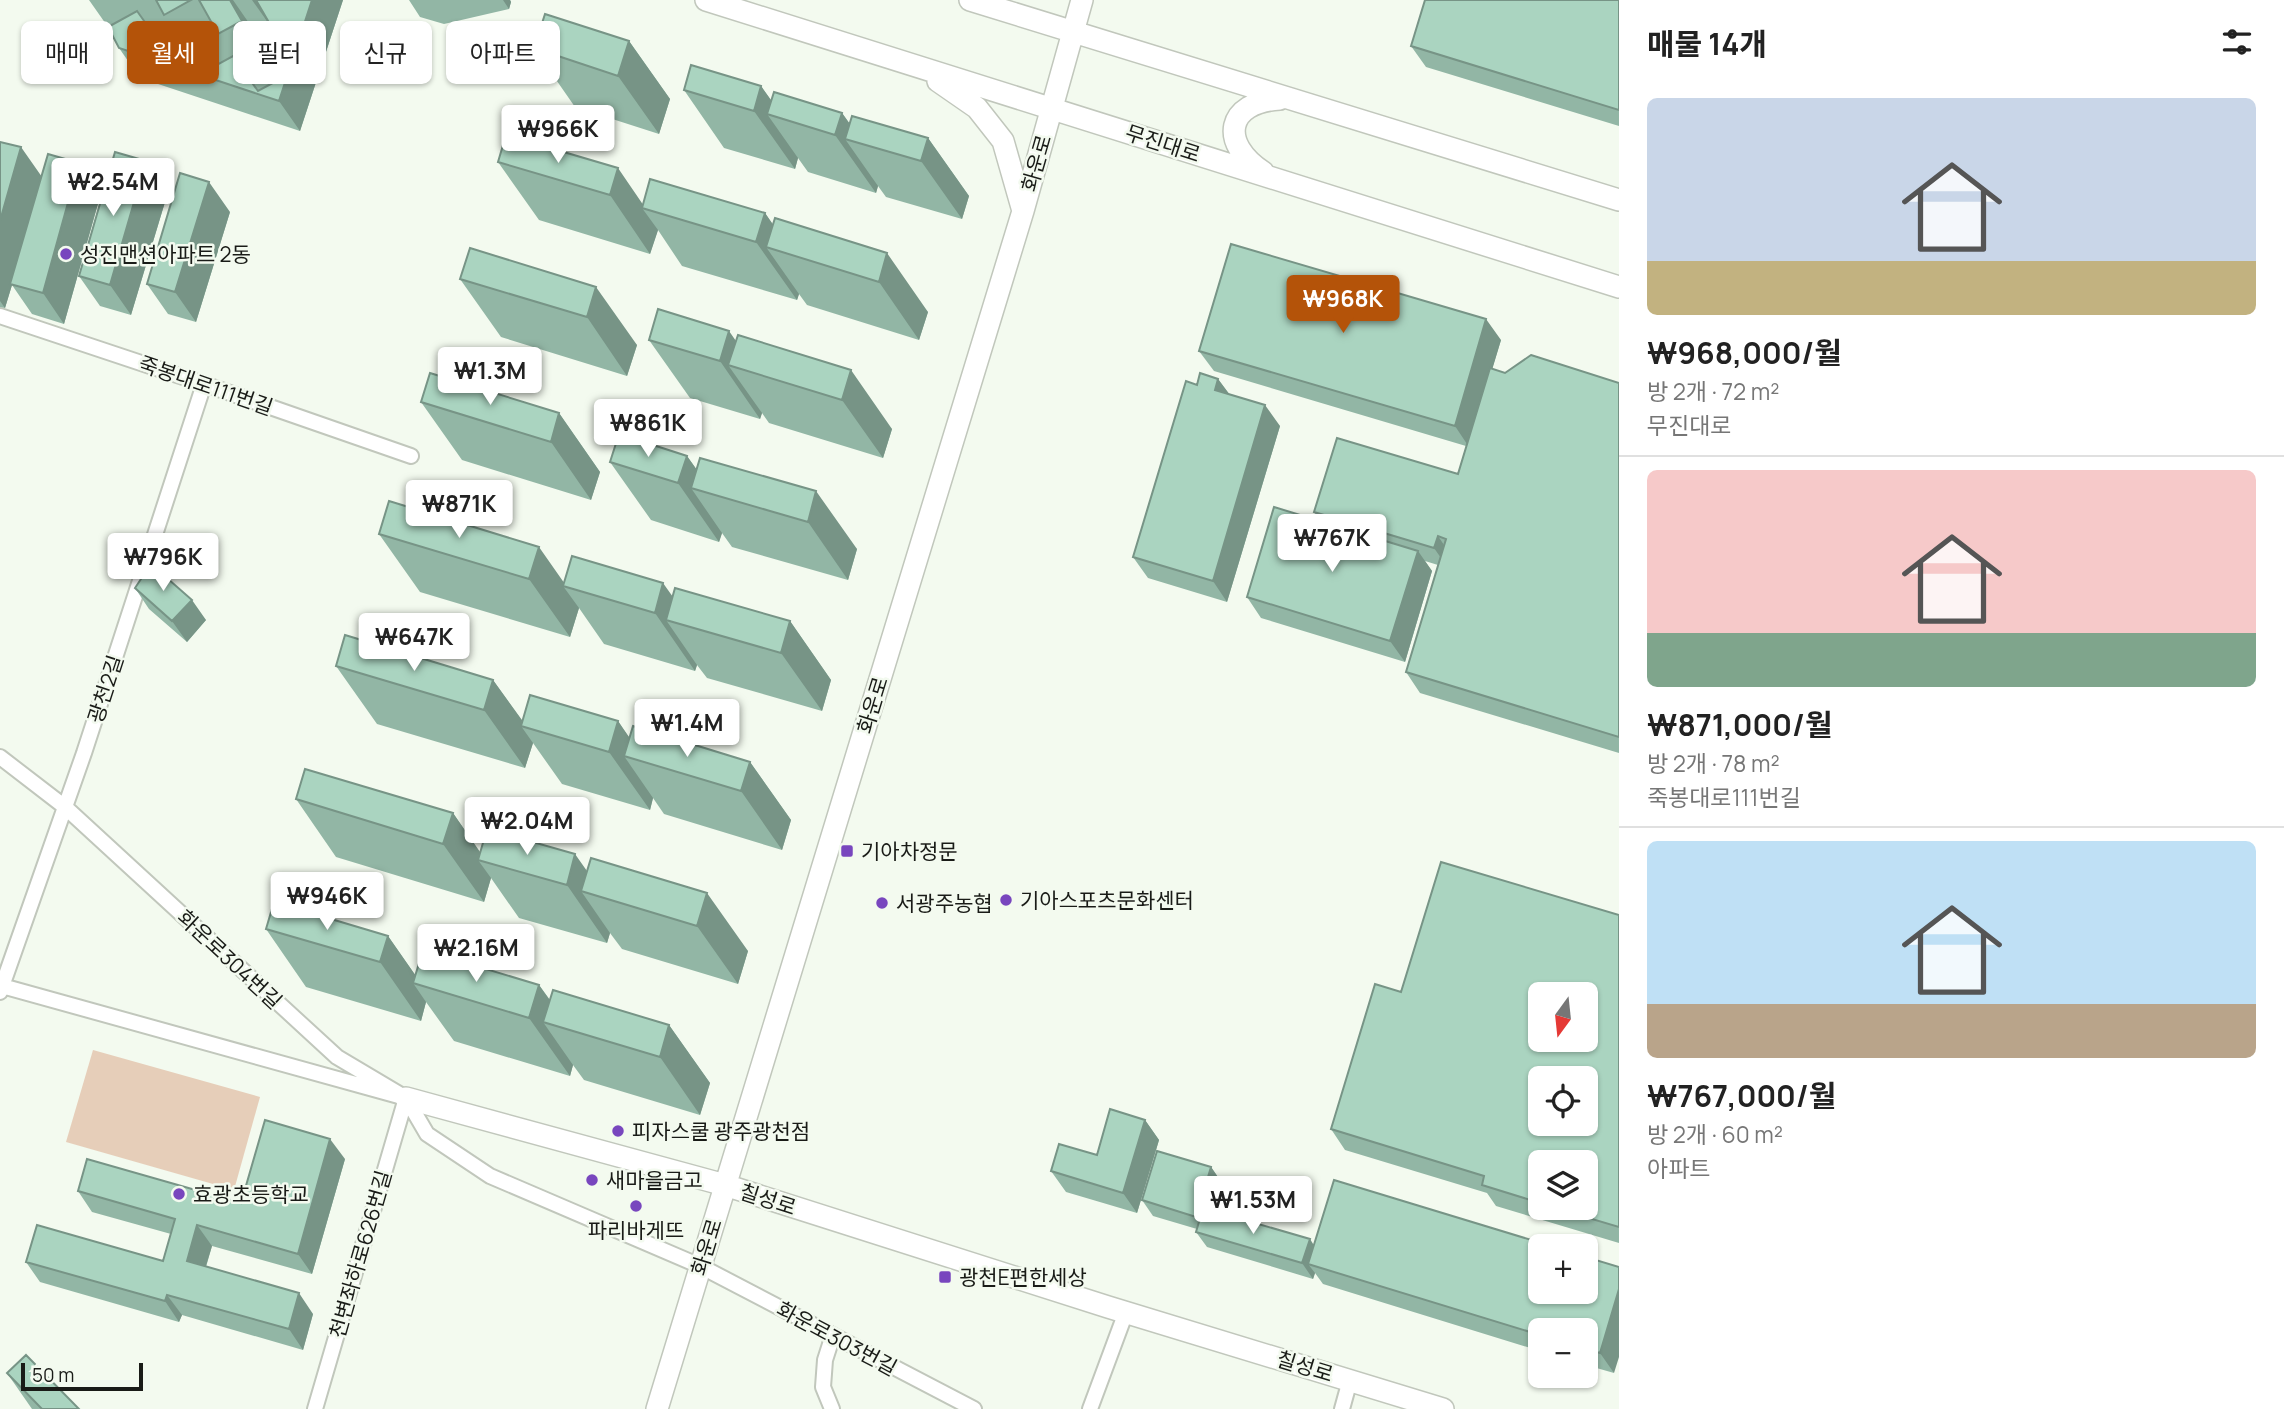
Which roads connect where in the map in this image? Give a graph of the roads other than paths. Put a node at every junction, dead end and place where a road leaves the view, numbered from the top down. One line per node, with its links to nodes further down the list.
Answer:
1 (706, 0): 5 (street, 무진대로)
2 (970, 0): 4 (street)
3 (1082, 0): 4 (street, 화운로)
4 (1073, 31): 6 (street); 7 (street, 화운로)
5 (919, 68): 7 (street, 무진대로); 10 (street)
6 (1289, 98): 8 (street); 9 (street)
7 (1051, 109): 8 (street, 무진대로); 10 (street, 화운로)
8 (1271, 177): 11 (street, 무진대로)
9 (1619, 200)
10 (1023, 211): 19 (street, 화운로)
11 (1619, 287)
12 (0, 316): 13 (street, 죽봉대로111번길)
13 (204, 384): 14 (street, 죽봉대로111번길); 16 (street, 광천2길)
14 (411, 456)
15 (0, 757): 16 (street, 화운로304번길)
16 (65, 807): 17 (street, 광천2길); 18 (street, 화운로304번길)
17 (1, 989): 18 (street)
18 (406, 1098): 19 (street, 칠성로); 20 (street, 화운로304번길); 25 (street, 천변좌하로626번길)
19 (725, 1185): 20 (street, 화운로); 21 (street, 칠성로)
20 (700, 1266): 22 (street, 화운로303번길); 24 (street, 화운로)
21 (1126, 1312): 23 (street, 칠성로); 28 (street)
22 (833, 1335): 26 (street); 27 (street, 화운로303번길)
23 (1350, 1380): 29 (street); 30 (street, 칠성로)
24 (660, 1407)
25 (319, 1408)
26 (832, 1409)
27 (974, 1409)
28 (1090, 1409)
29 (1342, 1409)
30 (1443, 1409)

